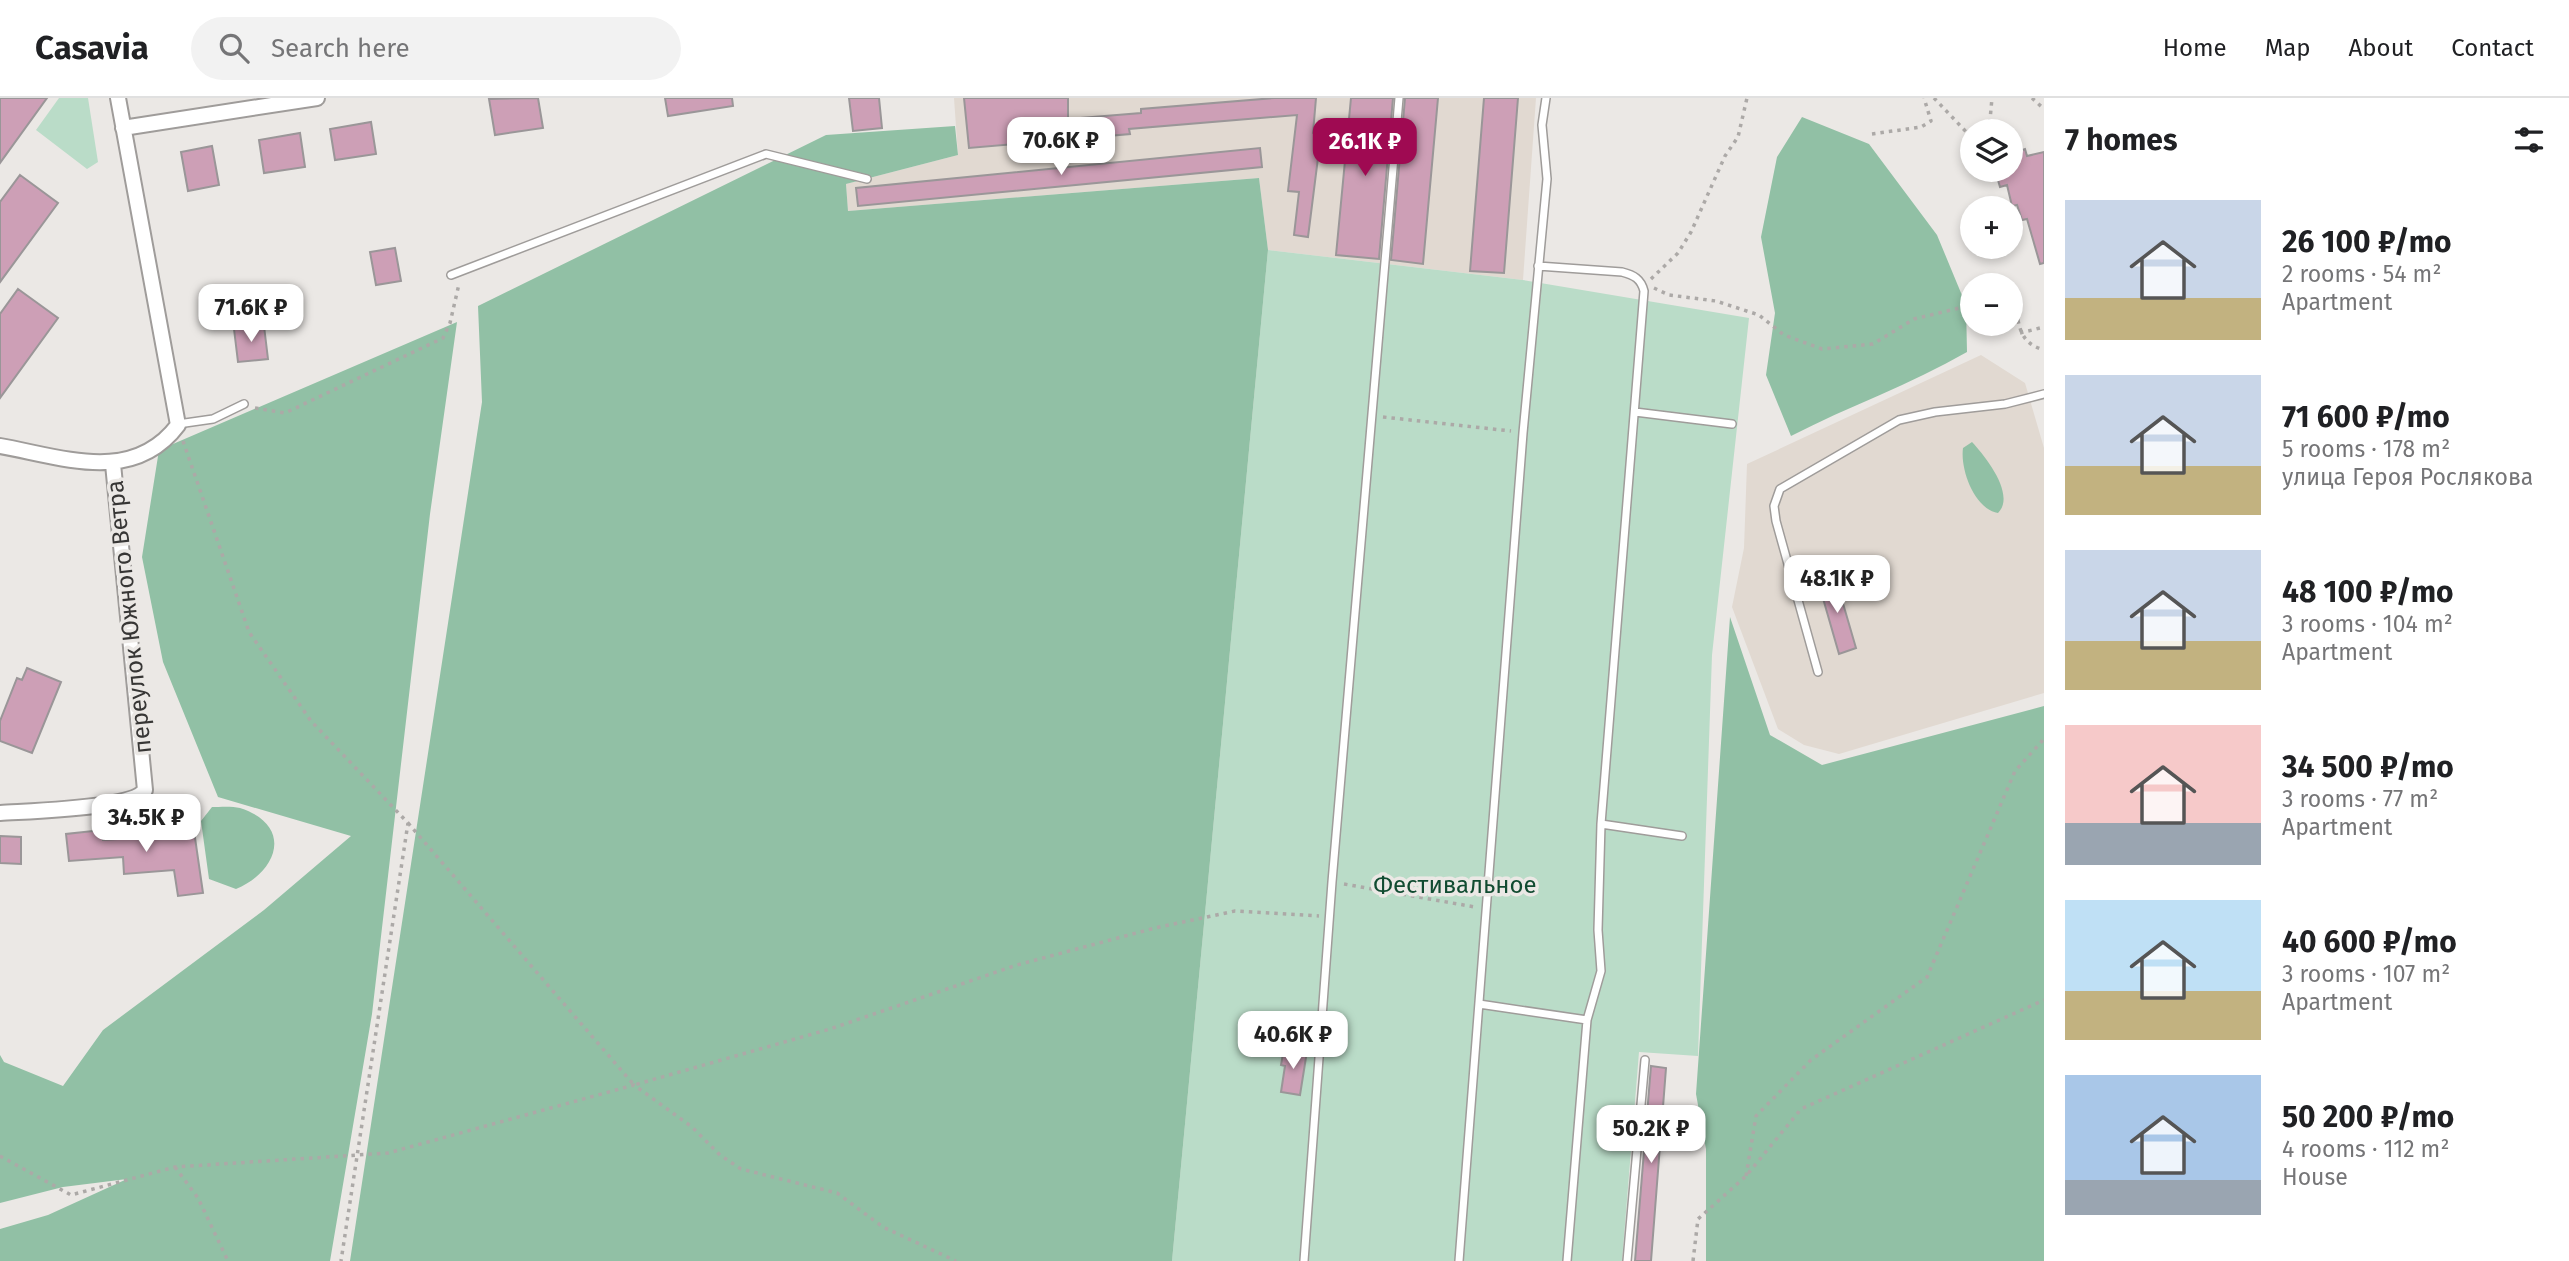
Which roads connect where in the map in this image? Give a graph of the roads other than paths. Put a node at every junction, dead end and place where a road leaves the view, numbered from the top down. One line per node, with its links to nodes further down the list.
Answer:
1 (118, 98): 5 (street)
2 (317, 98): 5 (street)
3 (1399, 98): 23 (lane)
4 (1546, 98): 7 (lane)
5 (123, 128): 13 (street)
6 (867, 179): 8 (lane)
7 (1538, 266): 11 (lane); 20 (lane)
8 (450, 275)
9 (2044, 394): 16 (lane)
10 (244, 404): 13 (lane)
11 (1635, 412): 12 (lane); 18 (lane)
12 (1732, 424)
13 (178, 425): 15 (street)
14 (0, 446): 15 (street)
15 (113, 464): 17 (street, переулок Южного Ветра)
16 (1818, 672)
17 (0, 813)
18 (1601, 824): 19 (lane); 21 (lane)
19 (1682, 836)
20 (1479, 1004): 21 (lane); 24 (lane)
21 (1587, 1020): 25 (lane)
22 (1645, 1060): 26 (lane)
23 (1304, 1261)
24 (1459, 1261)
25 (1567, 1261)
26 (1627, 1261)

